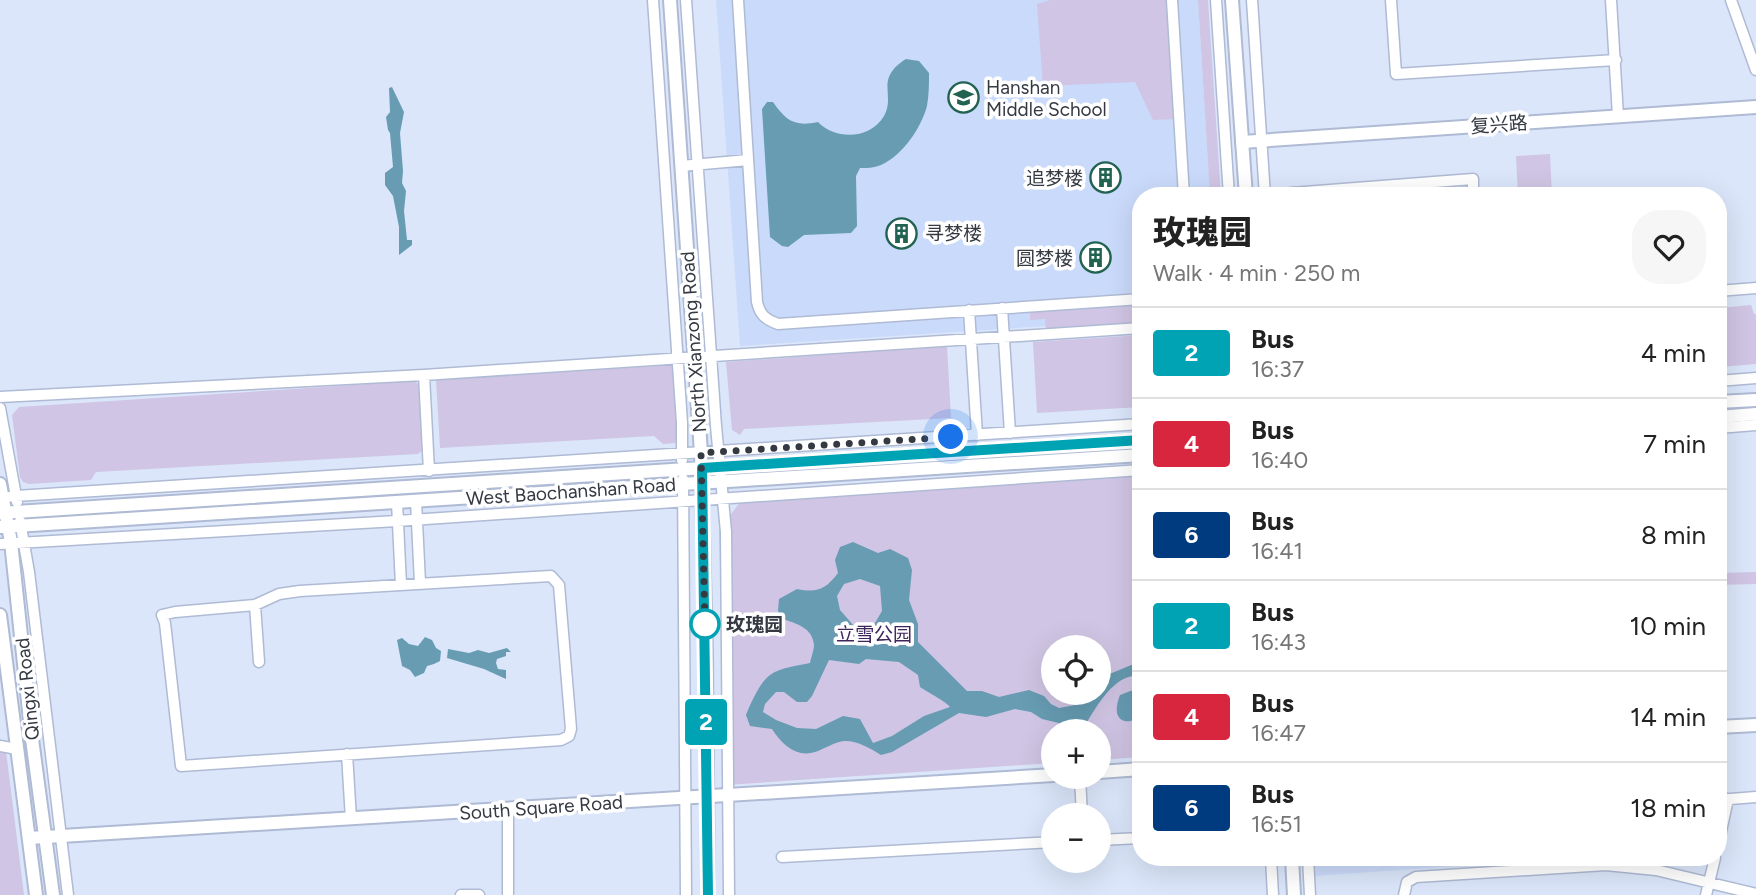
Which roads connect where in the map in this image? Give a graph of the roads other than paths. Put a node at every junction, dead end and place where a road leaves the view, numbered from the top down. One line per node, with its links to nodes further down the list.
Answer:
1 (653, 0): 52 (street)
2 (670, 0): 19 (main road, North Xianzong Road)
3 (687, 0): 50 (street)
4 (738, 0): 18 (street)
5 (1172, 0): 20 (street)
6 (1216, 0): 21 (street)
7 (1232, 0): 17 (main road)
8 (1252, 0): 16 (street)
9 (1391, 0): 12 (street)
10 (1611, 0): 12 (street)
11 (1731, 0): 13 (street)
12 (1616, 60): 15 (street)
13 (1756, 70)
14 (1756, 107): 15 (main road, 复兴路)
15 (1618, 116): 16 (main road, 复兴路)
16 (1261, 140): 17 (main road, 复兴路); 23 (street)
17 (1242, 142): 22 (main road)
18 (748, 160): 19 (street); 30 (street)
19 (681, 166): 34 (main road, North Xianzong Road)
20 (1183, 187)
21 (1228, 187)
22 (1244, 187)
23 (1264, 187)
24 (1369, 187): 25 (street)
25 (1473, 187)
26 (1756, 288): 27 (street)
27 (1727, 290)
28 (1132, 300): 29 (street)
29 (1002, 308): 30 (street); 32 (street)
30 (969, 310): 33 (street)
31 (1132, 329): 32 (street)
32 (1004, 337): 33 (street); 47 (street)
33 (971, 340): 34 (street); 48 (street)
34 (695, 358): 35 (street); 51 (main road, North Xianzong Road)
35 (424, 375): 38 (street); 57 (street)
36 (1756, 378): 37 (street)
37 (1727, 380)
38 (0, 397)
39 (1756, 400): 40 (main road)
40 (1727, 402)
41 (0, 408): 62 (street)
42 (1756, 414): 43 (main road)
43 (1727, 416)
44 (1132, 425): 47 (street)
45 (1756, 425): 46 (street)
46 (1727, 427)
47 (1010, 433): 48 (street)
48 (977, 435): 50 (street)
49 (1132, 441): 54 (main road, West Baochanshan Road)
50 (718, 452): 51 (street); 54 (street)
51 (701, 453): 52 (street); 55 (main road, North Xianzong Road)
52 (682, 454): 56 (street); 57 (street)
53 (1132, 456): 59 (main road, West Baochanshan Road)
54 (720, 467): 55 (main road, West Baochanshan Road); 59 (street)
55 (702, 468): 56 (main road, West Baochanshan Road); 60 (main road, North Xianzong Road)
56 (682, 470): 61 (street); 68 (main road, West Baochanshan Road)
57 (429, 471): 62 (street)
58 (1132, 471): 63 (street)
59 (721, 482): 60 (main road, West Baochanshan Road); 63 (street)
60 (702, 483): 61 (main road, West Baochanshan Road); 64 (main road, North Xianzong Road)
61 (683, 484): 65 (main road, West Baochanshan Road); 67 (street)
62 (5, 494): 68 (main road, Qingxi Road)
63 (722, 499): 64 (street); 86 (street)
64 (703, 500): 67 (street); 87 (main road, North Xianzong Road)
65 (416, 501): 66 (main road, West Baochanshan Road); 69 (street)
66 (397, 502): 70 (street); 71 (main road, West Baochanshan Road)
67 (683, 502): 69 (street); 89 (street)
68 (8, 512): 71 (main road, Qingxi Road)
69 (417, 519): 70 (street); 73 (street)
70 (397, 521): 72 (street); 74 (street)
71 (10, 527): 72 (main road, Qingxi Road)
72 (11, 543): 93 (street); 94 (main road, Qingxi Road)
73 (420, 583): 74 (street); 82 (street)
74 (401, 585): 75 (street)
75 (255, 605): 77 (street); 82 (street)
76 (0, 615): 81 (main road, Qingxi Road)
77 (259, 662)
78 (1756, 725): 79 (main road)
79 (1727, 727)
80 (0, 746): 81 (street)
81 (17, 749): 95 (main road, Qingxi Road)
82 (348, 754): 92 (street)
83 (1132, 770): 84 (main road)
84 (1111, 771)
85 (1041, 776): 86 (main road, South Square Road)
86 (728, 795): 87 (main road, South Square Road); 116 (street)
87 (707, 796): 89 (main road, South Square Road); 115 (main road, North Xianzong Road)
88 (1756, 797): 90 (street)
89 (685, 798): 91 (main road, South Square Road); 114 (street)
90 (1727, 800)
91 (508, 809): 92 (main road, South Square Road); 113 (street)
92 (351, 819): 93 (main road, South Square Road)
93 (61, 836): 94 (main road, South Square Road); 110 (street)
94 (47, 837): 95 (main road, South Square Road); 109 (main road, Qingxi Road)
95 (29, 838): 108 (main road, Qingxi Road)
96 (1132, 838): 97 (street)
97 (1111, 839)
98 (1041, 843): 99 (street)
99 (782, 858)
100 (1271, 866): 117 (street)
101 (1292, 866): 118 (main road)
102 (1308, 866): 119 (street)
103 (1532, 866): 120 (street)
104 (1616, 866): 106 (street)
105 (1713, 866): 106 (street)
106 (1709, 882): 107 (street); 121 (street)
107 (1756, 894)
108 (36, 895)
109 (54, 895)
110 (68, 895)
111 (461, 895): 112 (street)
112 (479, 895)
113 (508, 895)
114 (686, 895)
115 (708, 895)
116 (729, 895)
117 (1273, 895)
118 (1294, 895)
119 (1310, 895)
120 (1404, 895)
121 (1706, 895)

